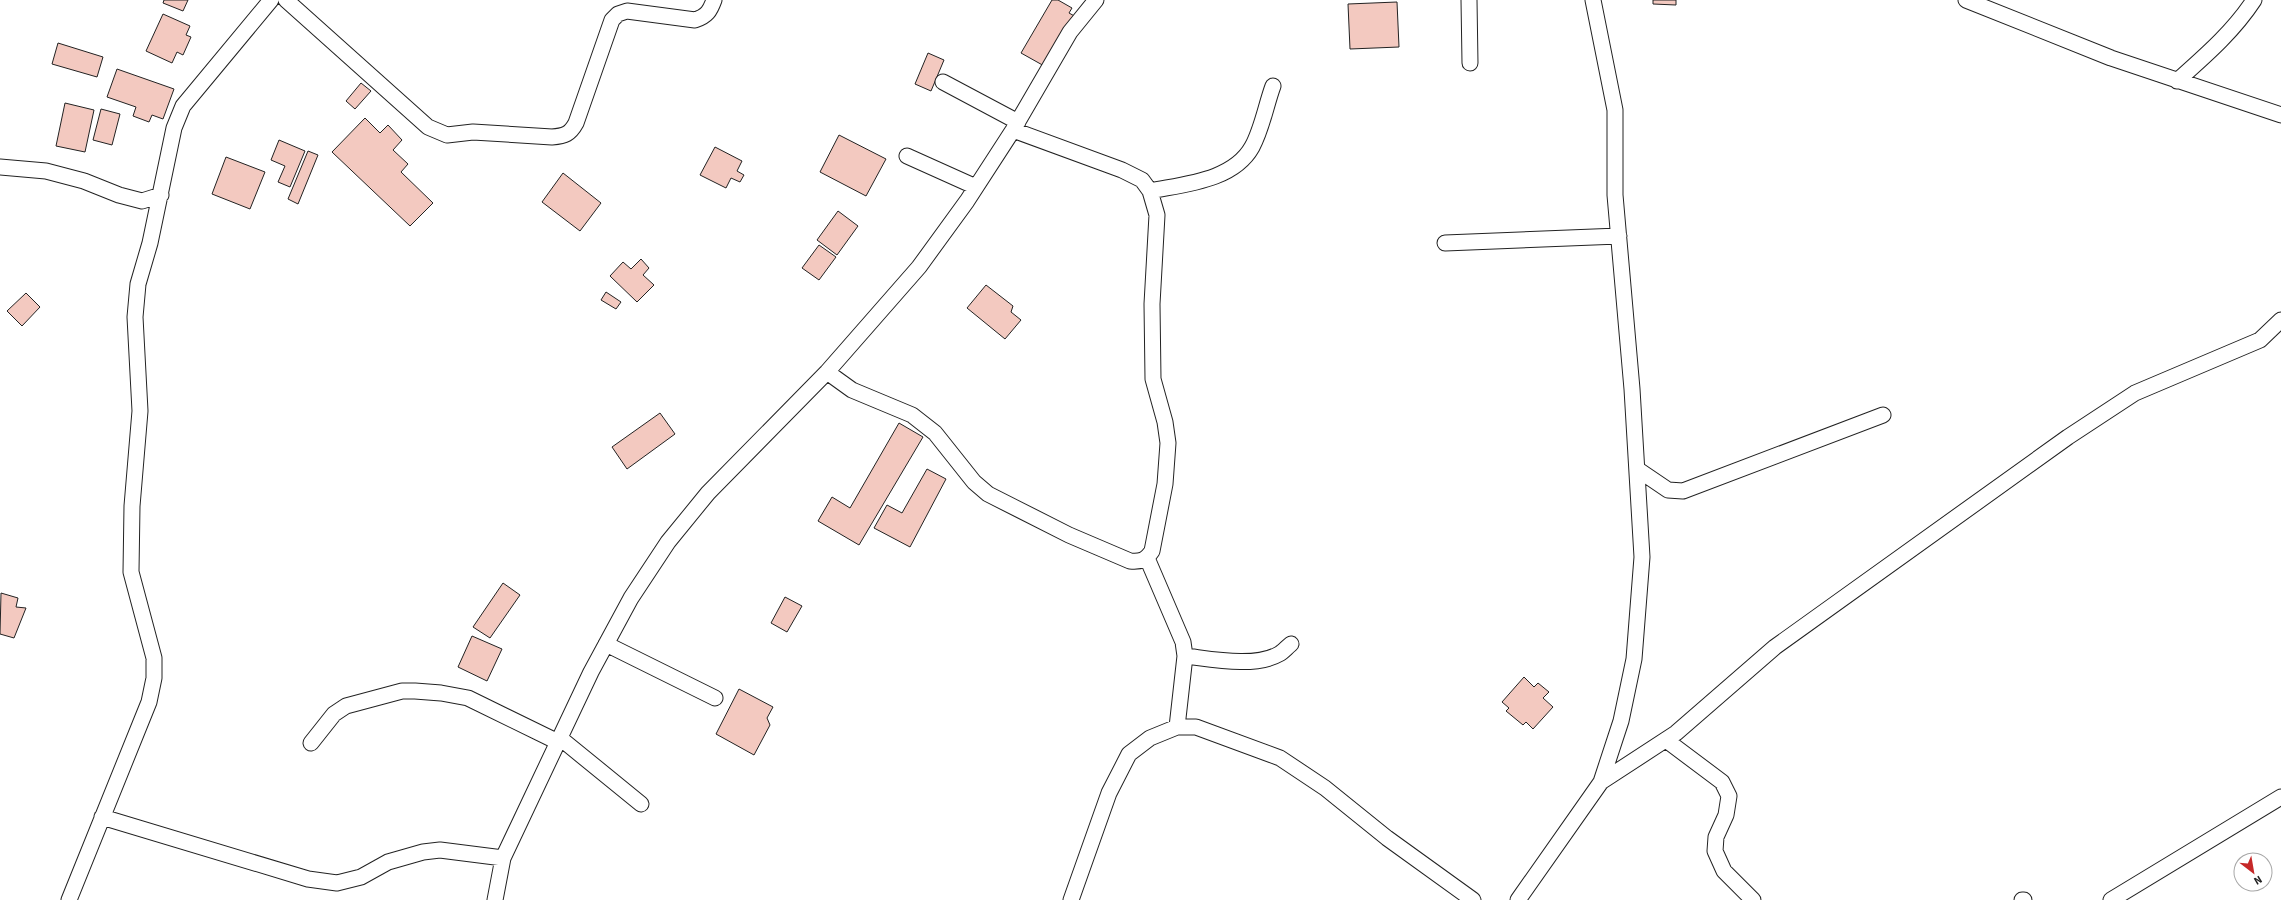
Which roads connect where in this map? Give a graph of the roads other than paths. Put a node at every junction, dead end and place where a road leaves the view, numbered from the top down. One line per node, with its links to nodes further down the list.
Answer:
1 (271, 0): 19 (street)
2 (286, 0): 3 (street)
3 (714, 0)
4 (1096, 0): 14 (street)
5 (1469, 0): 9 (street)
6 (1593, 0): 20 (street)
7 (1966, 0): 10 (street)
8 (2254, 0): 10 (street)
9 (1470, 63)
10 (2177, 81): 13 (street)
11 (943, 82): 14 (street)
12 (1273, 86): 18 (street)
13 (2281, 115)
14 (1015, 126): 17 (street); 18 (street)
15 (907, 156): 17 (street)
16 (0, 167): 19 (street)
17 (976, 187): 23 (street)
18 (1150, 191): 26 (street)
19 (161, 195): 38 (street)
20 (1619, 236): 21 (street); 25 (street)
21 (1445, 243)
22 (2281, 320): 33 (street)
23 (827, 372): 26 (street); 27 (street)
24 (1883, 415): 25 (street)
25 (1637, 469): 35 (street)
26 (1147, 558): 29 (street)
27 (606, 644): 30 (street); 32 (street)
28 (1291, 644): 29 (street)
29 (1185, 656): 31 (street)
30 (715, 698)
31 (1177, 727): 42 (street); 43 (street)
32 (559, 740): 34 (street); 37 (street); 39 (street)
33 (1666, 740): 35 (street); 45 (street)
34 (311, 743)
35 (1601, 782): 44 (street)
36 (2281, 797): 46 (street)
37 (641, 804)
38 (102, 816): 39 (street); 40 (street)
39 (504, 858): 41 (street)
40 (69, 900)
41 (495, 900)
42 (1071, 900)
43 (1473, 900)
44 (1518, 900)
45 (1753, 900)
46 (2111, 900)

